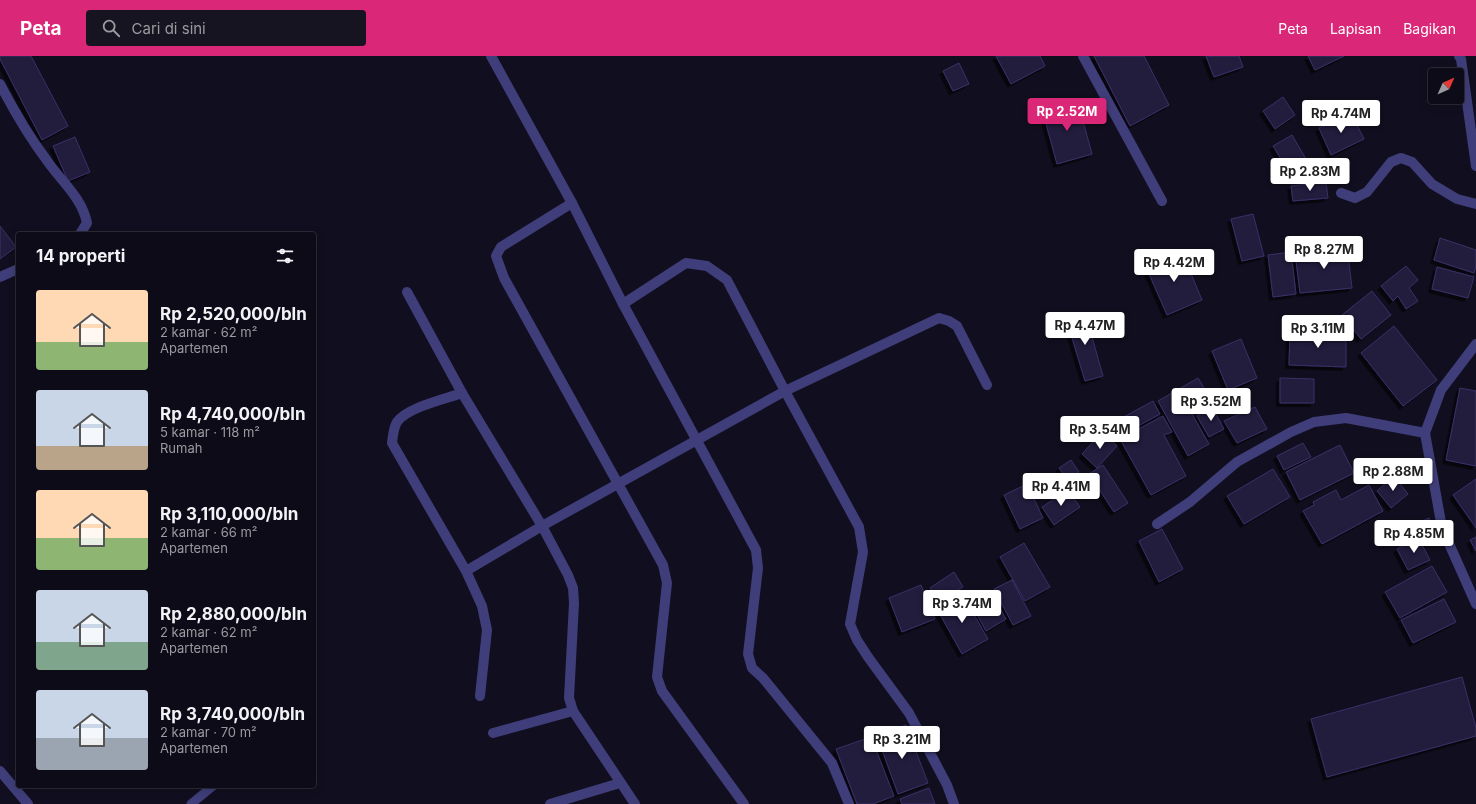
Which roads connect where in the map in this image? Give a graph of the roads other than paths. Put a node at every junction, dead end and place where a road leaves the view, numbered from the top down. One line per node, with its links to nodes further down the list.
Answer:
1 (491, 56): 8 (street)
2 (1083, 56): 7 (street)
3 (1461, 57): 5 (street)
4 (0, 84): 10 (street)
5 (1476, 166)
6 (1341, 193): 9 (street)
7 (1162, 201)
8 (572, 203): 14 (street); 21 (street)
9 (1476, 204)
10 (81, 232)
11 (16, 270): 12 (street)
12 (0, 277)
13 (407, 292): 18 (street)
14 (623, 304): 17 (street); 20 (street)
15 (1476, 344): 19 (street)
16 (988, 386): 17 (street)
17 (785, 391): 20 (street); 38 (street)
18 (462, 393): 23 (street); 24 (street)
19 (1425, 433): 22 (street); 25 (street)
20 (697, 440): 21 (street); 37 (street)
21 (619, 483): 23 (street); 36 (street)
22 (1157, 524)
23 (542, 526): 24 (street); 27 (street)
24 (466, 571): 26 (street)
25 (1476, 604)
26 (480, 696)
27 (573, 711): 28 (street); 30 (street)
28 (492, 733)
29 (0, 771): 32 (street)
30 (620, 783): 34 (street); 35 (street)
31 (211, 788): 33 (lane)
32 (28, 804)
33 (191, 804)
34 (550, 804)
35 (635, 804)
36 (744, 804)
37 (849, 804)
38 (954, 804)

